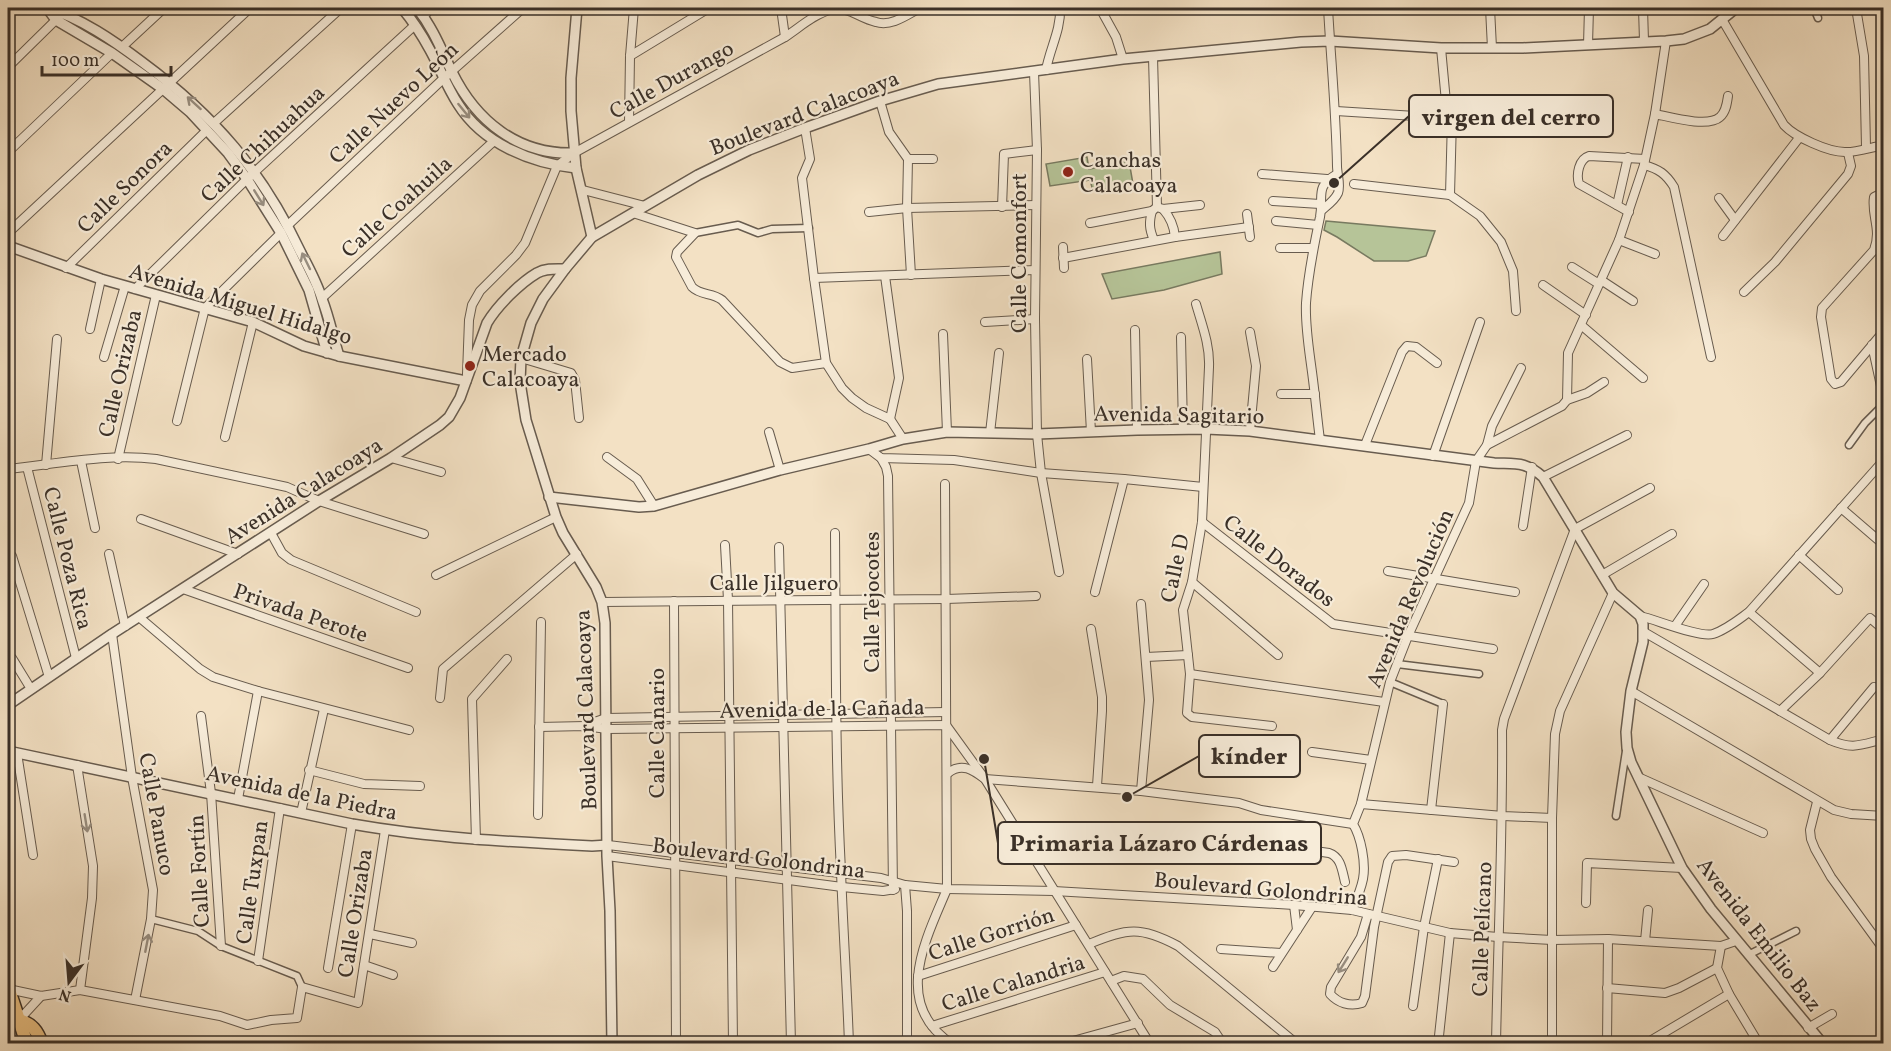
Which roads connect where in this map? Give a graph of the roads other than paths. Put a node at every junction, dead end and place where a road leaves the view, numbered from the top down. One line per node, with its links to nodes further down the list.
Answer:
1 (47, 8): 22 (street); 25 (street)
2 (164, 8): 33 (street)
3 (250, 8): 45 (street)
4 (341, 8): 54 (street, Calle Sonora)
5 (402, 8): 27 (street)
6 (432, 8): 23 (street)
7 (523, 8): 42 (street, Calle Nuevo León)
8 (577, 8): 62 (street)
9 (634, 8): 37 (street)
10 (709, 8): 37 (street)
11 (781, 8): 28 (street)
12 (920, 8): 28 (street, Calle Durango)
13 (1060, 8): 41 (street)
14 (1100, 8): 39 (street)
15 (1328, 8): 30 (street)
16 (1490, 8): 35 (street)
17 (1589, 8): 32 (street)
18 (1643, 8): 31 (street)
19 (1736, 8): 26 (street, Boulevard Calacoaya)
20 (1814, 8): 24 (street)
21 (1856, 8): 59 (street)
22 (65, 10): 25 (street); 33 (street)
23 (420, 12): 42 (street)
24 (1818, 18)
25 (56, 20): 36 (street); 40 (street)
26 (1723, 21): 29 (street, Boulevard Calacoaya); 56 (street)
27 (416, 25): 44 (street); 72 (street, Calle Chihuahua)
28 (785, 37): 53 (street, Calle Durango)
29 (1666, 40): 31 (street, Boulevard Calacoaya); 50 (street)
30 (1330, 41): 34 (street, Boulevard Calacoaya); 38 (street, Boulevard Calacoaya); 49 (street)
31 (1644, 41): 32 (street, Boulevard Calacoaya)
32 (1588, 45): 35 (street, Boulevard Calacoaya)
33 (122, 47): 45 (street)
34 (1441, 48): 35 (street, Boulevard Calacoaya); 48 (street)
35 (1492, 48)
36 (112, 53): 45 (street); 61 (street)
37 (630, 56): 53 (street)
38 (1153, 57): 39 (street, Boulevard Calacoaya); 87 (street)
39 (1123, 59): 41 (street, Boulevard Calacoaya)
40 (8, 67)
41 (1046, 70): 43 (street, Boulevard Calacoaya)
42 (452, 71): 44 (street, Calle Nuevo León); 62 (street)
43 (1034, 72): 47 (street, Boulevard Calacoaya); 60 (street, Calle Comonfort)
44 (443, 79): 57 (street, one-way to 57); 95 (street, Calle Nuevo León)
45 (167, 86): 54 (street); 99 (street)
46 (1728, 96): 50 (street)
47 (880, 101): 55 (street, Boulevard Calacoaya); 65 (street)
48 (1446, 102)
49 (1336, 111): 51 (street); 71 (street)
50 (1655, 114): 67 (street)
51 (1452, 118): 52 (street); 77 (street)
52 (1479, 120)
53 (629, 122): 62 (street, Calle Durango)
54 (211, 127): 72 (street); 115 (street, Calle Sonora)
55 (805, 128): 83 (street, Boulevard Calacoaya); 98 (street)
56 (1799, 138): 63 (street); 92 (street)
57 (494, 141): 68 (street); 129 (street, Calle Coahuila)
58 (1884, 146): 59 (street)
59 (1866, 147): 63 (street)
60 (1037, 150): 80 (street, Calle Comonfort); 84 (street)
61 (8, 152)
62 (574, 153): 68 (street, Calle Durango); 69 (street)
63 (1848, 153): 127 (street)
64 (1628, 157): 67 (street); 82 (street); 82 (street)
65 (908, 159): 66 (street); 86 (street)
66 (933, 159)
67 (1645, 162): 89 (street); 152 (street)
68 (557, 166): 69 (street); 159 (street)
69 (576, 168): 75 (street)
70 (1262, 174): 73 (street)
71 (1337, 174): 73 (street); 85 (street)
72 (251, 176): 95 (street); 100 (street, one-way to 100); 126 (street, Calle Chihuahua)
73 (1327, 179): 85 (street)
74 (1354, 184): 77 (street)
75 (583, 190): 83 (street); 103 (street)
76 (1884, 192): 147 (street)
77 (1450, 195): 133 (street)
78 (1719, 198): 92 (street)
79 (1273, 201): 85 (street)
80 (1036, 205): 84 (street); 118 (street, Calle Comonfort)
81 (1200, 205): 87 (street)
82 (1617, 205): 89 (street)
83 (645, 206): 90 (street, Boulevard Calacoaya)
84 (1002, 207): 86 (street)
85 (1321, 207): 96 (street)
86 (908, 208): 88 (street); 119 (street)
87 (1157, 209): 94 (street); 104 (street); 106 (street)
88 (869, 212)
89 (1629, 212): 107 (street)
90 (633, 213): 101 (street); 103 (street, Boulevard Calacoaya)
91 (1247, 214): 97 (street)
92 (1735, 220): 102 (street)
93 (1276, 221): 96 (street)
94 (1090, 223)
95 (288, 225): 129 (street, one-way to 95)
96 (1318, 225): 111 (street)
97 (1249, 227): 104 (street); 105 (street)
98 (809, 228): 101 (street); 121 (street)
99 (8, 233)
100 (281, 233): 132 (street); 148 (street)
101 (695, 233): 155 (street)
102 (1722, 236)
103 (592, 237): 116 (street, Boulevard Calacoaya)
104 (1175, 237): 106 (street)
105 (1250, 237)
106 (1154, 240): 113 (street)
107 (1619, 240): 112 (street); 123 (street)
108 (8, 246): 115 (street, Avenida Miguel Hidalgo)
109 (1063, 247): 113 (street)
110 (1280, 248): 111 (street)
111 (1313, 248): 161 (street)
112 (1655, 254)
113 (1064, 258): 117 (street)
114 (1572, 267): 123 (street)
115 (66, 268): 122 (street, Avenida Miguel Hidalgo)
116 (565, 268): 153 (street, Boulevard Calacoaya); 159 (street, Avenida Calacoaya)
117 (1064, 268)
118 (1035, 270): 119 (street); 135 (street, Calle Comonfort)
119 (911, 275): 120 (street)
120 (885, 276): 121 (street); 166 (street)
121 (814, 278): 155 (street)
122 (101, 279): 125 (street, Avenida Miguel Hidalgo); 140 (street)
123 (1600, 282): 130 (street); 134 (street)
124 (1544, 285): 134 (street)
125 (125, 286): 126 (street, Avenida Miguel Hidalgo); 151 (street)
126 (135, 289): 128 (street, Avenida Miguel Hidalgo)
127 (1744, 292)
128 (156, 295): 132 (street, Avenida Miguel Hidalgo); 189 (street, Calle Orizaba)
129 (322, 298): 150 (street)
130 (1633, 301)
131 (1196, 304): 169 (street, Calle D)
132 (205, 308): 136 (street, Avenida Miguel Hidalgo); 167 (street)
133 (1516, 311)
134 (1586, 315): 139 (street)
135 (1035, 319): 137 (street); 176 (street, Calle Comonfort)
136 (253, 322): 148 (street, Avenida Miguel Hidalgo); 178 (street)
137 (985, 322)
138 (1480, 322): 185 (street)
139 (1581, 325): 158 (street); 163 (street)
140 (90, 328)
141 (1135, 330): 170 (street)
142 (1884, 331): 147 (street)
143 (1250, 332): 174 (street)
144 (943, 334): 172 (street)
145 (1181, 337): 168 (street)
146 (57, 339): 193 (street)
147 (1872, 345): 164 (street)
148 (327, 353): 150 (street, Avenida Miguel Hidalgo)
149 (999, 353): 175 (street)
150 (339, 356): 159 (street, Avenida Miguel Hidalgo)
151 (104, 357)
152 (1711, 357)
153 (521, 358): 165 (street); 205 (street, Boulevard Calacoaya)
154 (1088, 359): 173 (street)
155 (826, 363): 166 (street)
156 (1437, 363): 183 (street)
157 (1521, 368): 181 (street)
158 (1643, 378)
159 (466, 381): 187 (street, Avenida Calacoaya)
160 (1604, 382): 163 (street)
161 (1315, 393): 162 (street); 180 (street)
162 (1281, 394)
163 (1568, 400): 181 (street)
164 (1884, 402): 182 (street)
165 (579, 418)
166 (890, 419): 179 (street)
167 (177, 421)
168 (1183, 429): 169 (street, Avenida Sagitario); 170 (street, Avenida Sagitario)
169 (1206, 429): 174 (street, Avenida Sagitario); 203 (street, Calle D)
170 (1137, 430): 173 (street, Avenida Sagitario)
171 (769, 432): 197 (street)
172 (947, 432): 175 (street, Avenida Sagitario); 179 (street, Avenida Sagitario)
173 (1091, 432): 176 (street, Avenida Sagitario)
174 (1250, 432): 180 (street, Avenida Sagitario)
175 (990, 433): 176 (street, Avenida Sagitario)
176 (1038, 434): 199 (street, Calle Comonfort)
177 (1627, 435): 200 (street)
178 (225, 437)
179 (903, 439): 184 (street, Avenida Sagitario)
180 (1320, 440): 183 (street, Avenida Sagitario)
181 (1487, 445): 191 (street)
182 (1849, 445)
183 (1365, 446): 185 (street, Avenida Sagitario)
184 (870, 449): 188 (street); 197 (street, Avenida Sagitario)
185 (1433, 456): 191 (street, Avenida Sagitario)
186 (607, 457): 207 (street)
187 (391, 458): 198 (street); 206 (street, Avenida Calacoaya)
188 (881, 458): 199 (street); 240 (street, Calle Tejocotes)
189 (118, 459): 190 (street); 206 (street)
190 (81, 461): 193 (street); 213 (street)
191 (1476, 461): 195 (street, Avenida Sagitario); 231 (street, Avenida Revolución)
192 (1883, 461): 208 (street)
193 (46, 465): 194 (street)
194 (27, 467): 196 (street); 265 (street, Calle Poza Rica)
195 (1532, 467): 200 (street); 212 (street)
196 (8, 469)
197 (780, 470): 207 (street, Avenida Sagitario)
198 (441, 472)
199 (1041, 473): 201 (street); 228 (street, Calle Comonfort)
200 (1543, 477): 214 (street)
201 (1125, 479): 203 (street); 236 (street)
202 (945, 484): 241 (street)
203 (1203, 487): 211 (street, Calle D)
204 (1650, 488): 214 (street)
205 (549, 497): 207 (street, Avenida Sagitario); 209 (street, Boulevard Calacoaya)
206 (319, 501): 215 (street, Avenida Calacoaya); 217 (street)
207 (654, 506)
208 (1842, 508): 220 (street); 225 (street)
209 (556, 517): 223 (street, Boulevard Calacoaya); 229 (street)
210 (141, 519): 222 (street)
211 (1202, 522): 232 (street, Calle D); 259 (street, Calle Dorados)
212 (1523, 526)
213 (95, 528)
214 (1575, 528): 230 (street); 326 (street, Calle Pelícano)
215 (271, 533): 222 (street, Avenida Calacoaya); 248 (street)
216 (835, 533): 244 (street)
217 (424, 534)
218 (1672, 534): 230 (street)
219 (725, 545): 242 (street)
220 (1884, 545)
221 (779, 547): 243 (street)
222 (238, 554): 234 (street, Avenida Calacoaya)
223 (577, 554): 246 (street, Boulevard Calacoaya); 278 (street)
224 (109, 555): 253 (street)
225 (1799, 555): 235 (street); 249 (street)
226 (12, 556): 272 (street)
227 (1388, 571): 231 (street)
228 (1059, 572)
229 (436, 575)
230 (1602, 575): 238 (street)
231 (1434, 578): 237 (street); 259 (street, Avenida Revolución)
232 (1192, 582): 261 (street, Calle D); 262 (street)
233 (1704, 584): 254 (street)
234 (183, 589): 251 (street, Avenida Calacoaya); 268 (street, Privada Perote)
235 (1838, 590)
236 (1095, 592)
237 (1515, 592)
238 (1613, 593): 250 (street); 329 (street)
239 (1036, 596): 241 (street, Calle Jilguero)
240 (889, 599): 241 (street, Calle Jilguero); 244 (street, Calle Jilguero); 285 (street, Calle Tejocotes)
241 (946, 599): 284 (street)
242 (728, 600): 243 (street, Calle Jilguero); 245 (street, Calle Jilguero); 289 (street)
243 (781, 600): 244 (street, Calle Jilguero); 287 (street)
244 (836, 600): 286 (street)
245 (674, 601): 246 (street, Calle Jilguero); 290 (street, Calle Canario)
246 (602, 602): 291 (street, Boulevard Calacoaya)
247 (1141, 604): 263 (street)
248 (416, 612)
249 (1749, 612): 254 (street); 269 (street)
250 (1640, 616): 254 (street); 257 (street)
251 (139, 617): 253 (street, Avenida Calacoaya); 276 (street)
252 (541, 622): 297 (street)
253 (125, 626): 258 (street, Avenida Calacoaya)
254 (1675, 626)
255 (1091, 629): 316 (street)
256 (1884, 630): 269 (street)
257 (1644, 632): 277 (street); 283 (street)
258 (112, 634): 265 (street, Avenida Calacoaya); 312 (street, Calle Panuco)
259 (1408, 636): 260 (street, Calle Dorados); 267 (street, Avenida Revolución)
260 (1493, 648)
261 (1188, 655): 263 (street); 270 (street, Calle D)
262 (1278, 655)
263 (1146, 657): 317 (street)
264 (12, 658): 275 (street)
265 (76, 658): 272 (street, Avenida Calacoaya)
266 (507, 659): 337 (street)
267 (1397, 664): 271 (street); 273 (street, Avenida Revolución)
268 (408, 668)
269 (1820, 673): 283 (street)
270 (1190, 674): 279 (street); 296 (street, Calle D)
271 (1479, 674)
272 (49, 677): 275 (street, Avenida Calacoaya)
273 (1390, 682): 279 (street, Avenida Revolución); 280 (street)
274 (1874, 687): 304 (street)
275 (31, 689): 281 (street, Avenida Calacoaya)
276 (258, 691): 282 (street); 319 (street)
277 (1631, 691): 305 (street); 320 (street)
278 (440, 698)
279 (1384, 702): 308 (street, Avenida Revolución)
280 (1443, 704): 323 (street)
281 (8, 705)
282 (324, 709): 302 (street); 310 (street)
283 (1780, 711): 304 (street)
284 (946, 712): 285 (street, Avenida de la Cañada); 292 (street)
285 (890, 713): 286 (street, Avenida de la Cañada); 295 (street, Calle Tejocotes)
286 (837, 714): 287 (street, Avenida de la Cañada); 294 (street)
287 (782, 715): 289 (street, Avenida de la Cañada); 298 (street)
288 (201, 716): 318 (street, Calle Fortín)
289 (730, 716): 290 (street, Avenida de la Cañada); 300 (street)
290 (675, 717): 291 (street, Avenida de la Cañada); 299 (street, Calle Canario)
291 (606, 718): 293 (street); 301 (street, Boulevard Calacoaya)
292 (946, 725): 295 (street, Avenida de la Cañada); 311 (street); 314 (street, Avenida de la Cañada)
293 (585, 726): 297 (street); 301 (street, Avenida de la Cañada)
294 (836, 726): 295 (street, Avenida de la Cañada); 298 (street, Avenida de la Cañada); 350 (street)
295 (890, 726): 352 (street, Calle Tejocotes)
296 (1272, 726)
297 (539, 727): 325 (street)
298 (782, 727): 300 (street, Avenida de la Cañada); 347 (street)
299 (675, 728): 300 (street, Avenida de la Cañada); 301 (street, Avenida de la Cañada); 340 (street, Calle Canario)
300 (730, 728): 343 (street)
301 (607, 729): 338 (street, Boulevard Calacoaya)
302 (409, 730)
303 (1884, 739): 304 (street)
304 (1830, 740)
305 (1627, 748): 313 (street, Avenida Emilio Baz); 327 (street)
306 (12, 752): 309 (street, Avenida de la Piedra); 341 (street)
307 (1311, 752): 308 (street)
308 (1371, 760): 321 (street, Avenida Revolución)
309 (77, 765): 312 (street, Avenida de la Piedra); 397 (street, one-way to 397)
310 (309, 770): 315 (street); 324 (street)
311 (948, 773): 314 (street); 356 (street)
312 (132, 777): 318 (street, Avenida de la Piedra); 365 (street, Calle Panuco)
313 (1638, 777): 334 (street); 348 (street, Avenida Emilio Baz)
314 (985, 779): 316 (street); 335 (street, Avenida de la Cañada)
315 (420, 786)
316 (1097, 786): 317 (street)
317 (1141, 791): 330 (street)
318 (211, 794): 319 (street, Avenida de la Piedra); 379 (street, Calle Fortín)
319 (238, 799): 322 (street, Avenida de la Piedra)
320 (1817, 802): 328 (street); 382 (street)
321 (1361, 804): 323 (street); 330 (street, Avenida Revolución)
322 (280, 808): 324 (street, Avenida de la Piedra); 385 (street, Calle Tuxpan)
323 (1431, 810): 326 (street)
324 (301, 813): 331 (street, Avenida de la Piedra)
325 (538, 815)
326 (1503, 816): 329 (street); 372 (street, Calle Pelícano)
327 (1616, 816)
328 (1884, 816)
329 (1552, 818): 374 (street)
330 (1354, 821): 363 (street)
331 (352, 824): 332 (street, Avenida de la Piedra); 388 (street)
332 (385, 830): 337 (street, Avenida de la Piedra); 371 (street, Calle Orizaba)
333 (1177, 831): 336 (street)
334 (1763, 834)
335 (1020, 835): 336 (street); 358 (street, Avenida de la Cañada)
336 (1221, 838): 353 (street)
337 (476, 840): 339 (street, Avenida de la Piedra)
338 (608, 845): 339 (street, Avenida de la Piedra); 340 (street, Boulevard Golondrina); 342 (street, Boulevard Calacoaya)
339 (592, 846): 342 (street)
340 (674, 852): 343 (street, Boulevard Golondrina); 346 (street, Calle Canario)
341 (33, 855)
342 (607, 856): 346 (street, Boulevard Golondrina); 411 (street, Boulevard Calacoaya)
343 (730, 859): 347 (street, Boulevard Golondrina); 349 (street)
344 (1438, 859): 345 (street); 364 (street); 367 (street)
345 (1454, 862)
346 (674, 864): 349 (street, Boulevard Golondrina); 412 (street, Calle Canario)
347 (786, 866): 350 (street, Boulevard Golondrina); 351 (street)
348 (1682, 868): 359 (street); 376 (street, Avenida Emilio Baz)
349 (730, 872): 351 (street, Boulevard Golondrina); 413 (street)
350 (841, 873): 352 (street, Boulevard Golondrina); 355 (street)
351 (787, 880): 355 (street, Boulevard Golondrina); 414 (street)
352 (893, 880): 354 (street, Boulevard Golondrina); 357 (street, Calle Tejocotes)
353 (1345, 882)
354 (905, 885): 356 (street, Boulevard Golondrina); 357 (street, Boulevard Golondrina); 416 (street)
355 (842, 887): 357 (street, Boulevard Golondrina); 415 (street)
356 (947, 889): 358 (street, Boulevard Golondrina); 392 (street)
357 (893, 890)
358 (1054, 891): 360 (street, Boulevard Golondrina); 366 (street, Avenida de la Cañada)
359 (1586, 903)
360 (1294, 905): 361 (street, Boulevard Golondrina); 368 (street)
361 (1312, 907): 363 (street, Boulevard Golondrina); 368 (street)
362 (1648, 909): 375 (street)
363 (1352, 910): 364 (street, Boulevard Golondrina)
364 (1372, 915): 364 (street, one-way to 364); 367 (street, Boulevard Golondrina)
365 (151, 919): 379 (street); 400 (street, Calle Panuco, one-way to 365)
366 (1076, 925): 378 (street, Avenida de la Cañada); 392 (street, Calle Gorrión)
367 (1424, 927): 370 (street, Boulevard Golondrina); 401 (street)
368 (1297, 930): 383 (street)
369 (1796, 931): 384 (street)
370 (1450, 933): 372 (street, Boulevard Golondrina); 407 (street)
371 (369, 934): 377 (street); 386 (street, Calle Orizaba)
372 (1498, 937): 374 (street, Boulevard Golondrina); 422 (street, Calle Pelícano)
373 (1608, 939): 374 (street, Boulevard Golondrina); 375 (street, Boulevard Golondrina); 396 (street)
374 (1552, 940): 423 (street)
375 (1646, 941): 380 (street, Boulevard Golondrina)
376 (1736, 941): 380 (street); 384 (street, Avenida Emilio Baz)
377 (412, 943)
378 (1089, 944): 390 (street, Avenida de la Cañada); 421 (street)
379 (220, 946): 385 (street)
380 (1721, 946): 389 (street)
381 (1221, 949): 383 (street)
382 (1884, 950)
383 (1281, 952): 387 (street)
384 (1748, 955): 406 (street, Avenida Emilio Baz)
385 (258, 961): 394 (street)
386 (364, 964): 391 (street); 394 (street, Calle Orizaba)
387 (1272, 967)
388 (328, 968)
389 (1717, 968): 396 (street); 398 (street)
390 (1105, 972): 393 (street, Avenida de la Cañada); 405 (street, Calle Calandria)
391 (393, 975)
392 (918, 976): 405 (street)
393 (1111, 981): 404 (street, Avenida de la Cañada); 420 (street)
394 (302, 987): 400 (street)
395 (8, 988): 399 (street); 403 (main road)
396 (1607, 988): 424 (street)
397 (80, 990): 399 (street); 400 (street)
398 (1729, 994): 408 (street); 425 (street)
399 (41, 996): 403 (street)
400 (135, 1000)
401 (1413, 1006)
402 (1832, 1014): 406 (street)
403 (19, 1020): 409 (main road); 410 (main road)
404 (1138, 1023): 418 (street); 419 (street, Avenida de la Cañada)
405 (932, 1026): 417 (street)
406 (1808, 1028): 427 (street, Avenida Emilio Baz)
407 (1439, 1036)
408 (1758, 1041): 426 (street)
409 (27, 1044)
410 (42, 1044)
411 (612, 1044)
412 (676, 1044)
413 (733, 1044)
414 (791, 1044)
415 (849, 1044)
416 (907, 1044)
417 (952, 1044)
418 (1062, 1044)
419 (1150, 1044)
420 (1223, 1044)
421 (1297, 1044)
422 (1496, 1044)
423 (1552, 1044)
424 (1607, 1044)
425 (1645, 1044)
426 (1748, 1044)
427 (1823, 1044)

